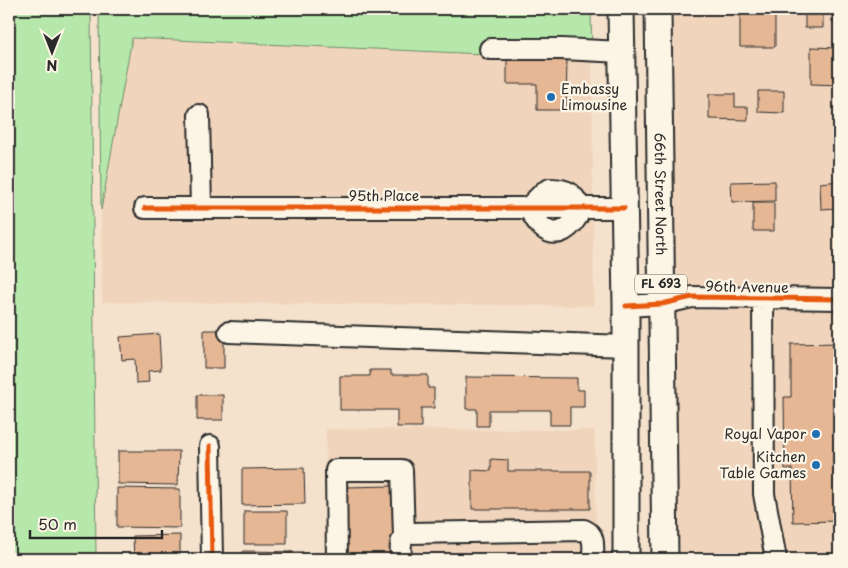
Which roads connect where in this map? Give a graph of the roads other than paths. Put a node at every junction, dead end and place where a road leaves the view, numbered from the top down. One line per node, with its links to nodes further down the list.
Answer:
1 (621, 9): 4 (main road, FL 693)
2 (658, 9): 11 (main road, 66th Street North / FL 693)
3 (490, 49): 4 (street)
4 (622, 52): 8 (main road, FL 693)
5 (199, 116): 7 (street)
6 (145, 208): 7 (street, 95th Place)
7 (200, 208): 8 (street, 95th Place)
8 (624, 208): 12 (main road, FL 693)
9 (763, 299): 10 (street, 96th Avenue); 11 (street, 96th Avenue); 23 (street)
10 (839, 299)
11 (662, 304): 12 (street, 96th Avenue); 22 (main road, 66th Street North / FL 693)
12 (626, 306): 14 (main road, FL 693)
13 (229, 332): 14 (street)
14 (626, 346): 21 (main road, FL 693)
15 (210, 446): 17 (street)
16 (404, 537): 18 (street); 19 (street); 20 (street)
17 (212, 559)
18 (337, 559)
19 (401, 559)
20 (593, 559)
21 (626, 559)
22 (665, 559)
23 (776, 559)

